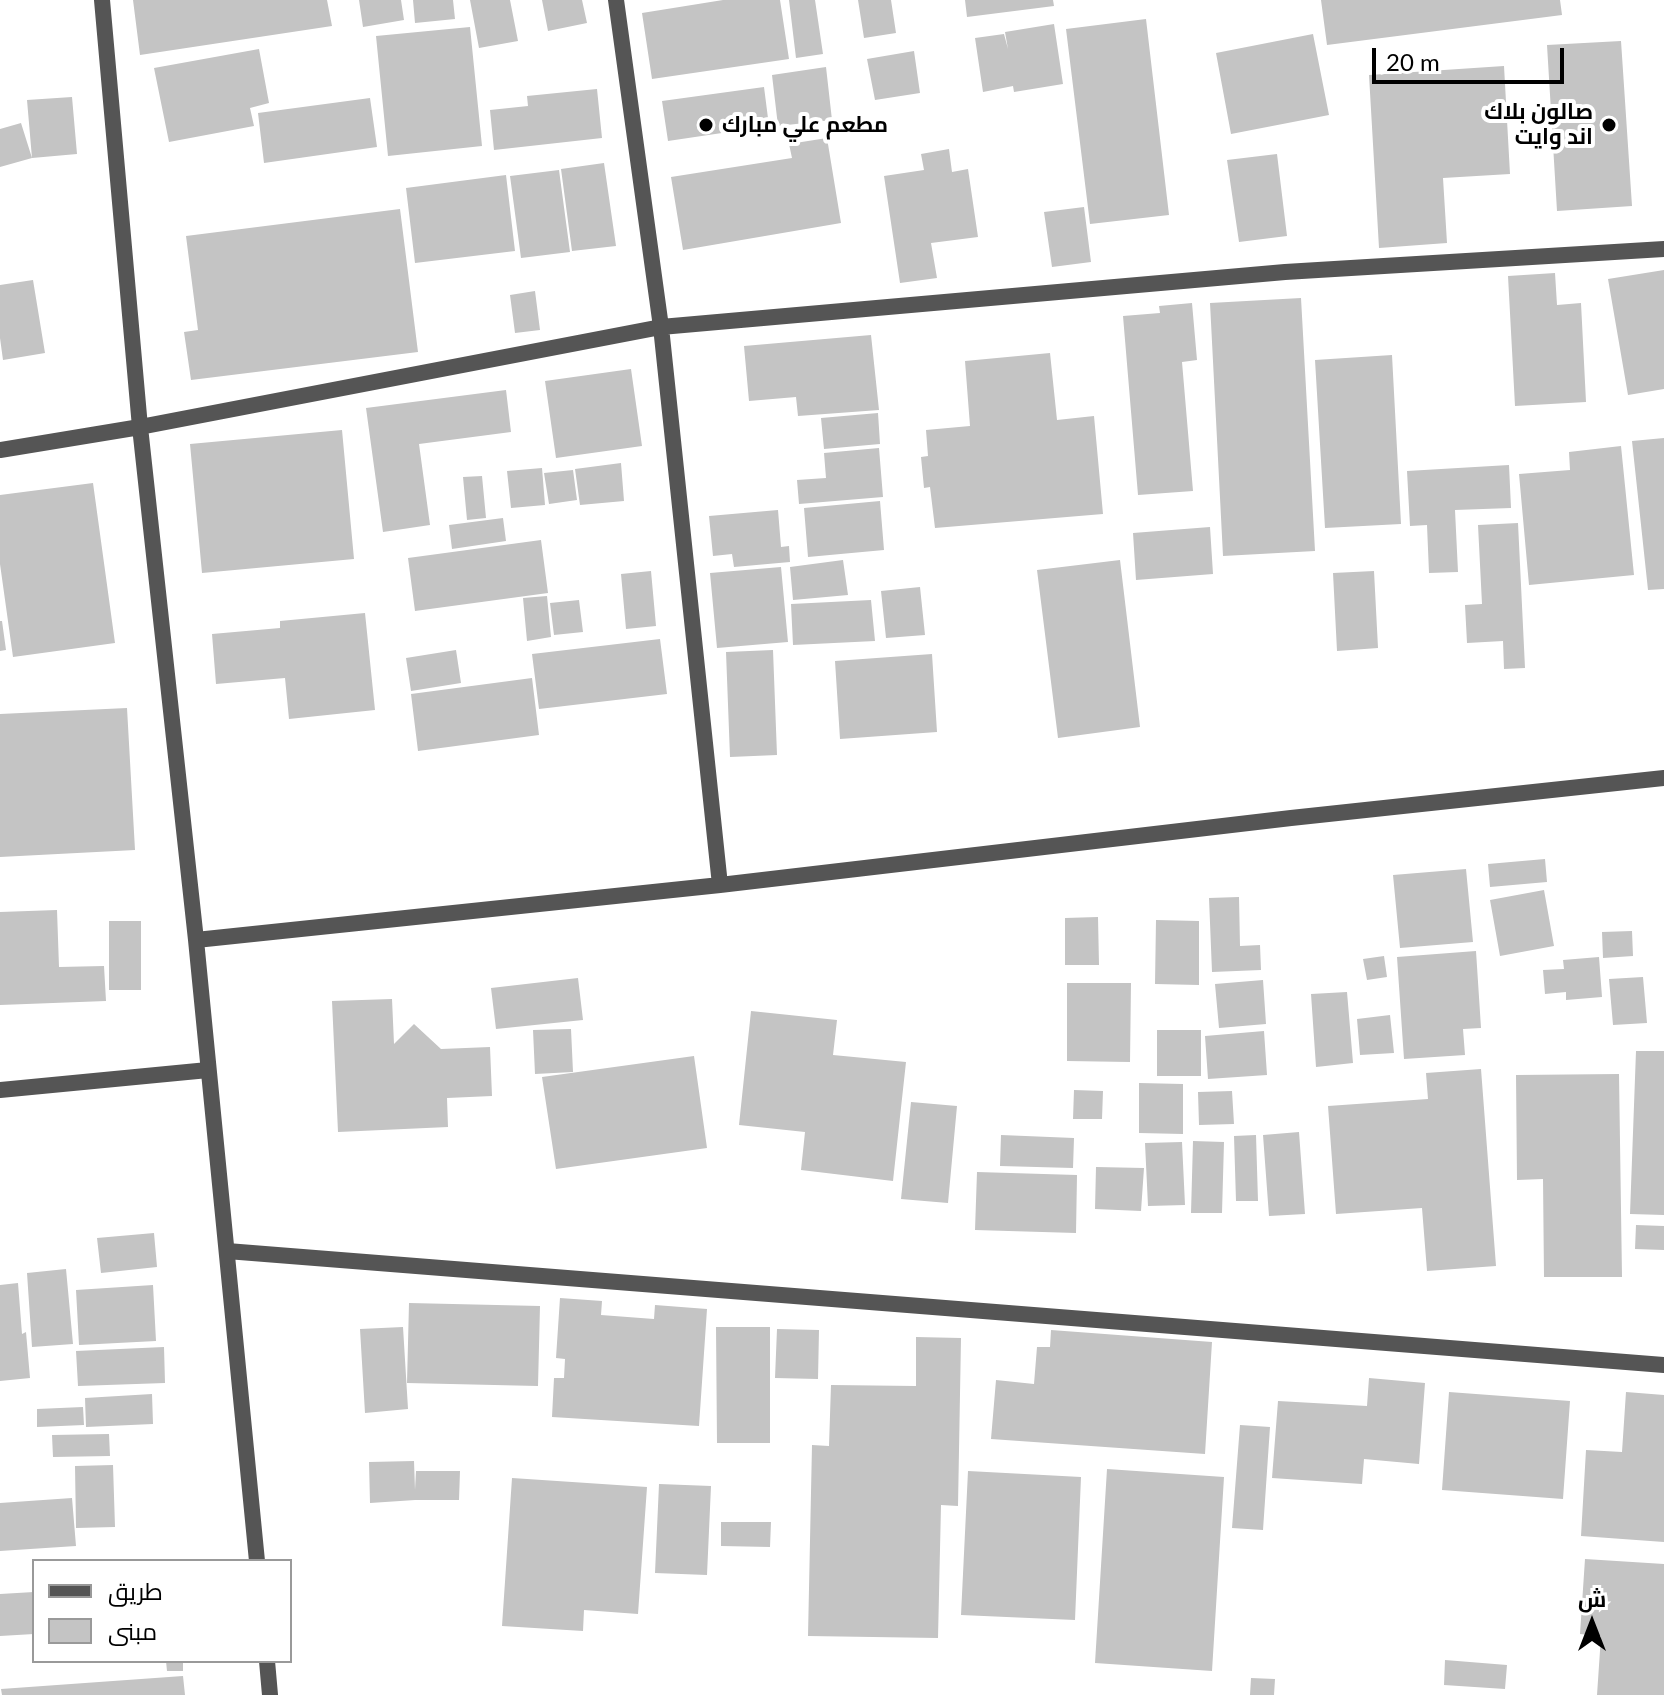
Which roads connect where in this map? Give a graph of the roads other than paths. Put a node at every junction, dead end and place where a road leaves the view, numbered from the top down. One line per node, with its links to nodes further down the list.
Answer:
1 (102, 0): 5 (street)
2 (616, 0): 4 (street)
3 (1664, 249): 4 (street)
4 (661, 327): 5 (street); 8 (street)
5 (140, 427): 6 (street); 9 (street)
6 (0, 450)
7 (1664, 778): 8 (street)
8 (720, 885): 9 (street)
9 (196, 940): 10 (street)
10 (208, 1070): 11 (street); 12 (street)
11 (0, 1090)
12 (227, 1251): 13 (street); 14 (street)
13 (1664, 1365)
14 (257, 1559)
15 (267, 1663): 16 (street)
16 (270, 1695)

